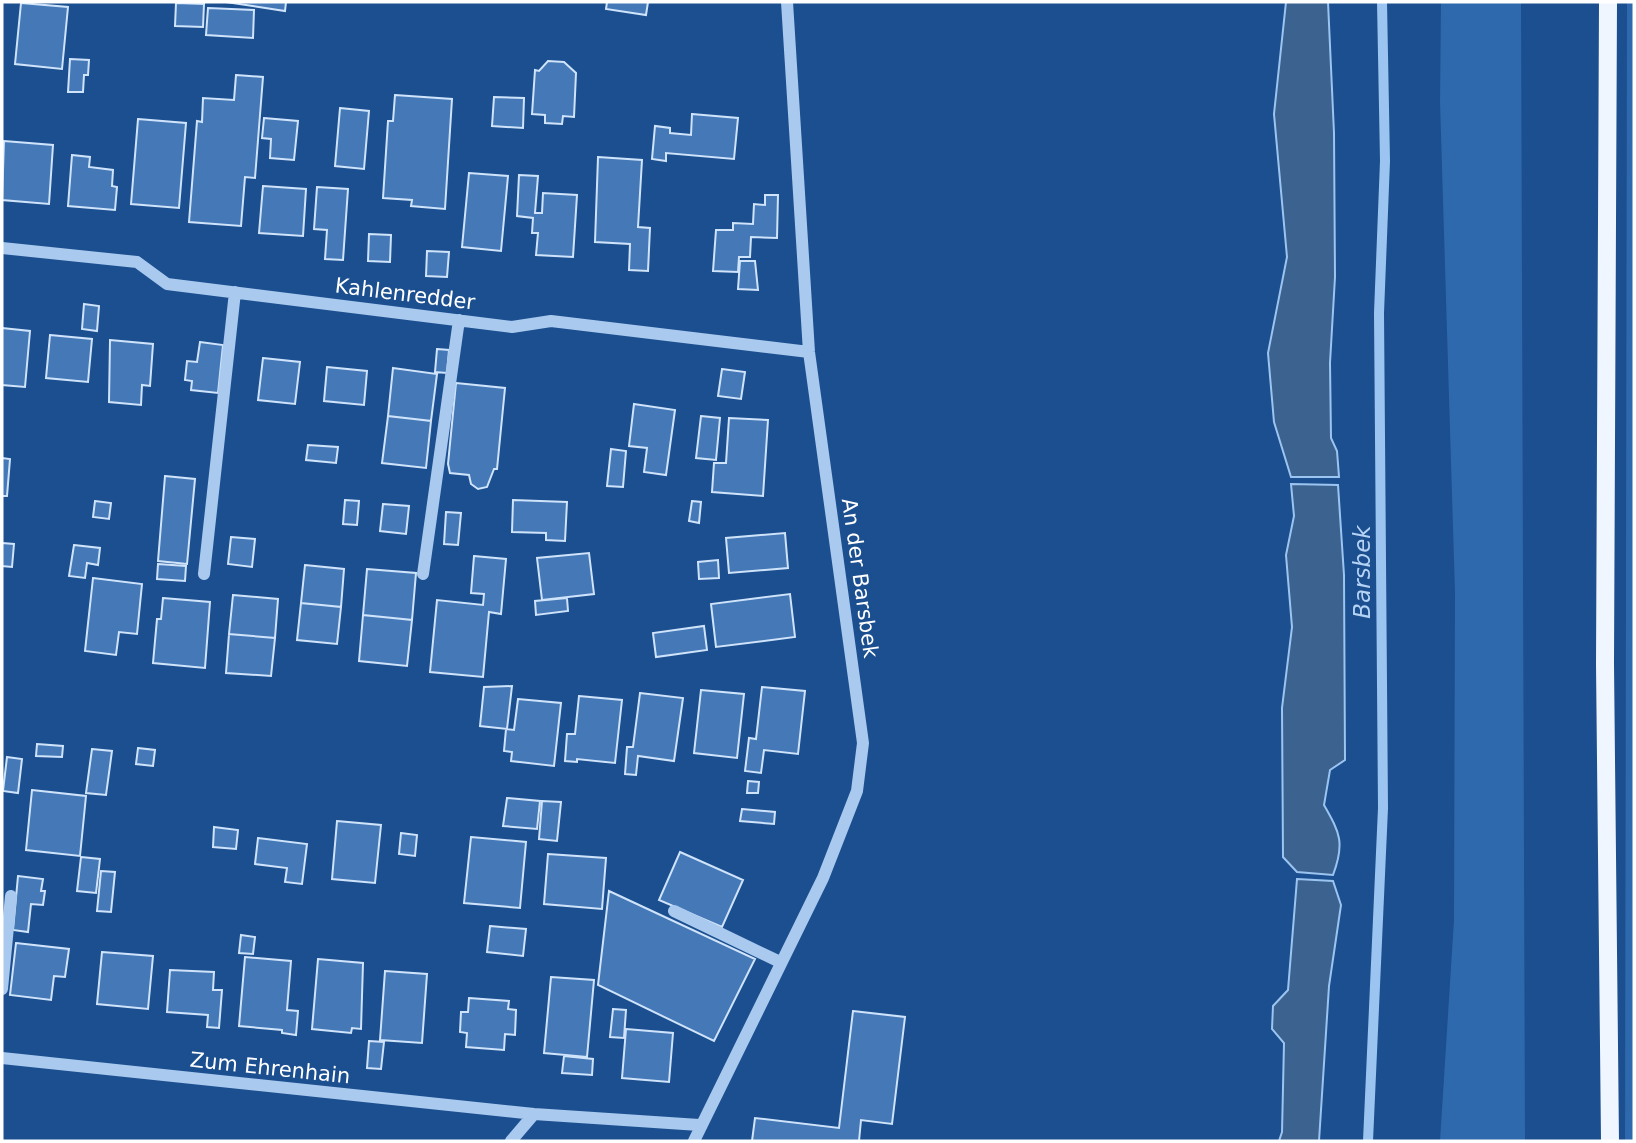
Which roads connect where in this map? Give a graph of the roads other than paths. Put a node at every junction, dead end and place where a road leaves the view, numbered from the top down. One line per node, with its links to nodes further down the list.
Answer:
1 (787, 2): 6 (street, An der Barsbek)
2 (1608, 2): 18 (main road)
3 (2, 248): 4 (street, Kahlenredder)
4 (235, 292): 5 (street, Kahlenredder); 7 (street)
5 (458, 320): 6 (street, Kahlenredder); 8 (street)
6 (809, 352): 11 (street, An der Barsbek)
7 (204, 574)
8 (423, 574)
9 (11, 896): 12 (street)
10 (674, 911): 11 (street)
11 (780, 962): 15 (street, An der Barsbek)
12 (2, 989)
13 (2, 1058): 14 (street, Zum Ehrenhain)
14 (534, 1114): 15 (street, Zum Ehrenhain); 16 (street)
15 (699, 1125): 17 (street, An der Barsbek)
16 (511, 1141)
17 (694, 1141)
18 (1610, 1141)

